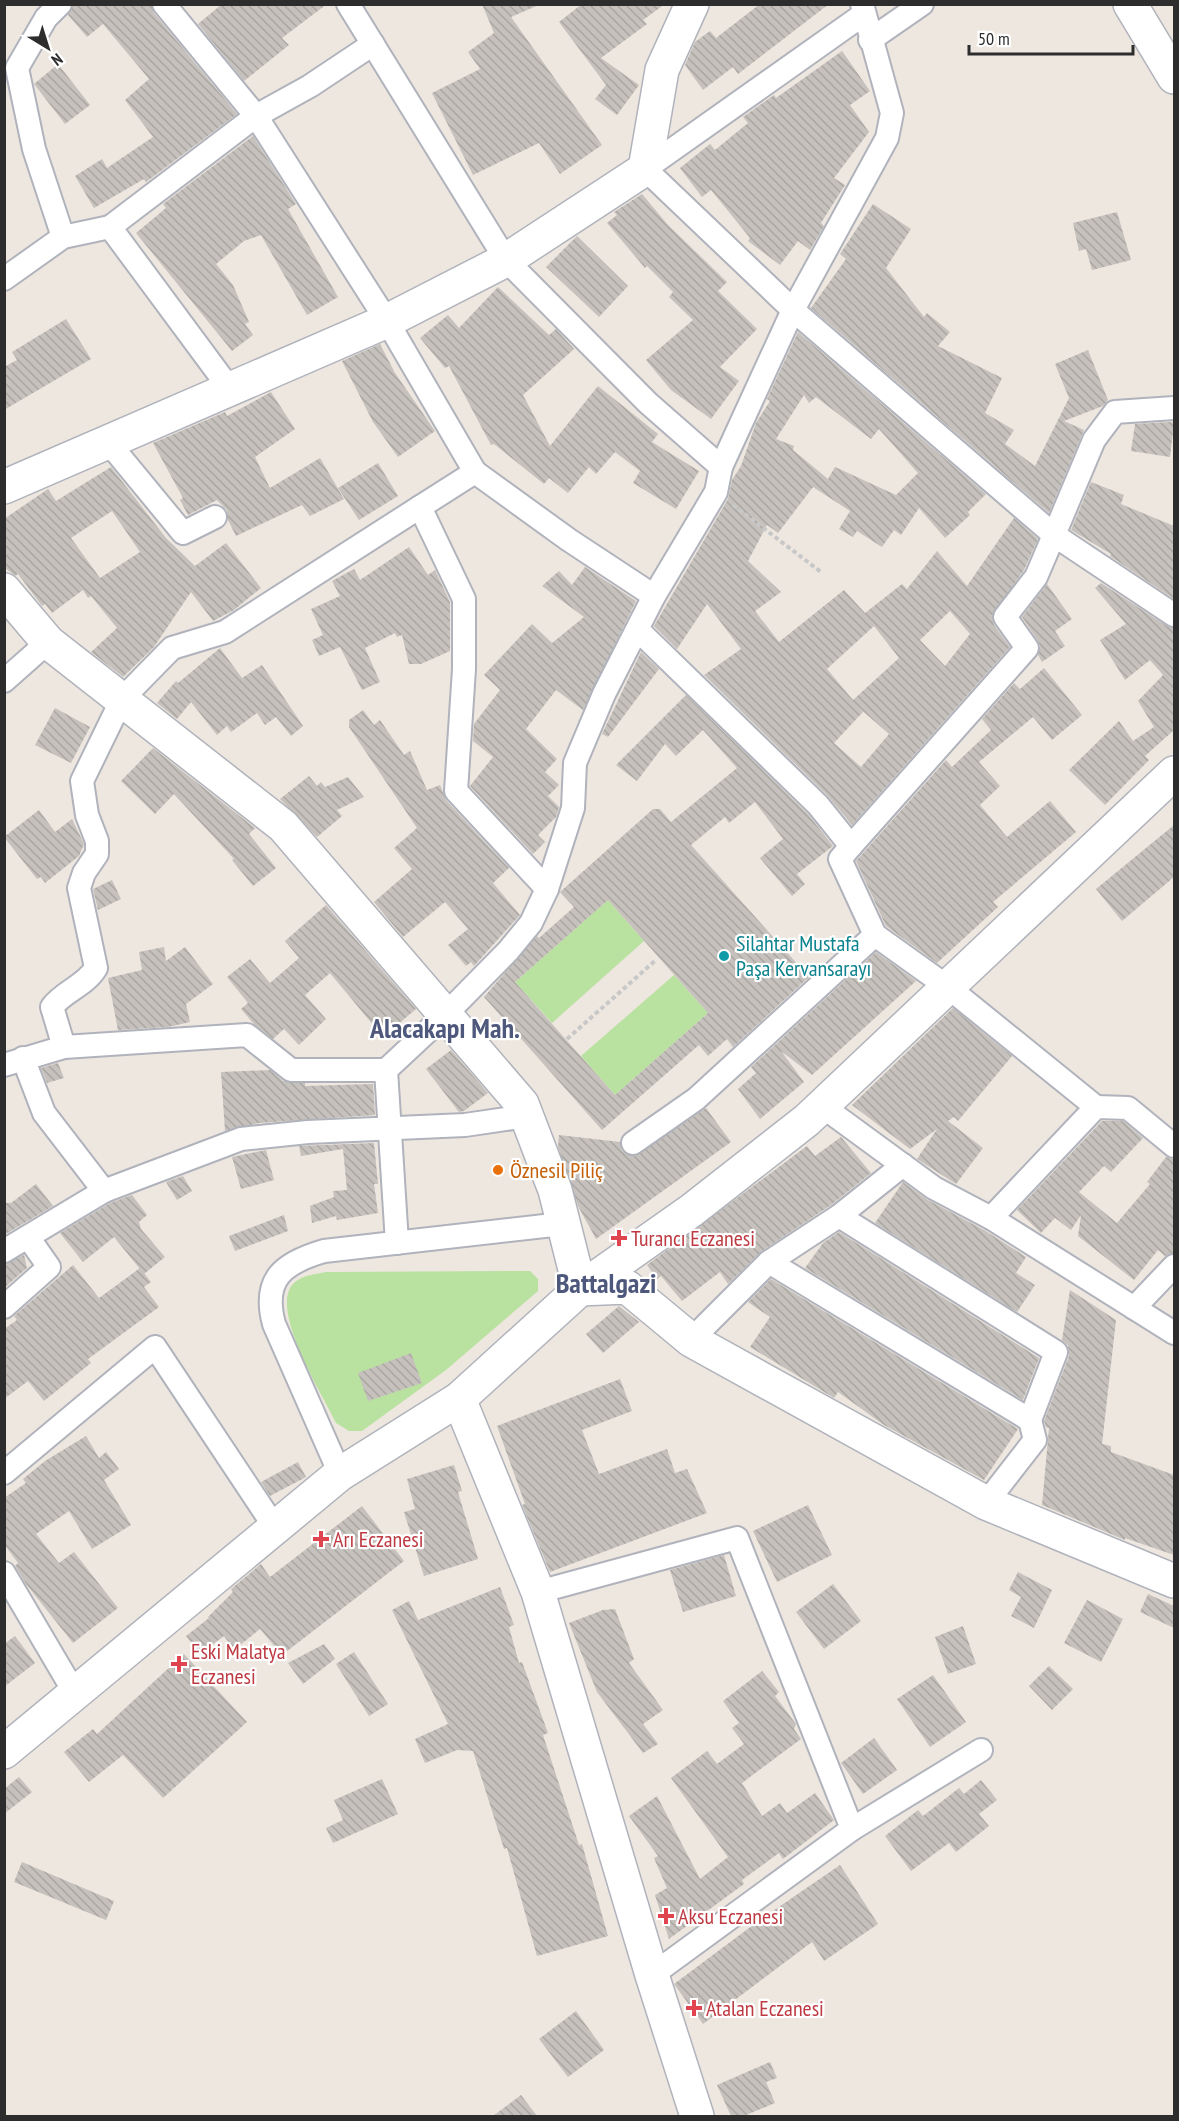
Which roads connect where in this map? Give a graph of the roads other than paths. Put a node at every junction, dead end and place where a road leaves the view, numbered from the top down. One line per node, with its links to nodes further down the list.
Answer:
1 (60, 4): 14 (street)
2 (164, 4): 11 (street)
3 (348, 4): 9 (street)
4 (692, 4): 12 (street)
5 (922, 4): 8 (street)
6 (1130, 4): 10 (street)
7 (863, 9): 8 (street); 12 (street)
8 (870, 40): 17 (street)
9 (373, 44): 11 (street); 15 (street)
10 (1174, 77)
11 (256, 116): 13 (street); 18 (street)
12 (645, 169): 15 (street); 17 (street)
13 (110, 227): 14 (street); 19 (street)
14 (63, 237): 16 (street)
15 (506, 260): 18 (street); 22 (street)
16 (4, 279)
17 (793, 310): 22 (street); 27 (street)
18 (387, 321): 19 (street); 23 (street)
19 (230, 389): 21 (street)
20 (1174, 408): 27 (street)
21 (108, 442): 24 (street); 26 (street)
22 (721, 467): 29 (street)
23 (475, 472): 25 (street); 29 (street)
24 (4, 487)
25 (420, 507): 34 (street); 37 (street)
26 (214, 517)
27 (1054, 535): 30 (street); 36 (street)
28 (4, 590): 32 (street)
29 (654, 596): 31 (street)
30 (1174, 615)
31 (639, 631): 36 (street); 37 (street)
32 (48, 642): 33 (street); 34 (street)
33 (4, 681)
34 (122, 699): 40 (street); 41 (street)
35 (1174, 773): 39 (street)
36 (851, 846): 38 (street)
37 (547, 889): 40 (street)
38 (876, 935): 39 (street); 48 (street)
39 (949, 988): 44 (street); 45 (street)
40 (446, 1015): 43 (street); 46 (street)
41 (64, 1047): 42 (street); 43 (street)
42 (14, 1062): 51 (street)
43 (386, 1070): 47 (street)
44 (822, 1106): 50 (street); 60 (street)
45 (1096, 1107): 49 (street); 53 (street)
46 (527, 1116): 47 (street); 54 (street)
47 (390, 1127): 51 (street); 56 (street)
48 (633, 1143)
49 (1174, 1146)
50 (903, 1165): 52 (street); 53 (street)
51 (104, 1191): 55 (street)
52 (839, 1216): 58 (street); 66 (street)
53 (991, 1218): 62 (street)
54 (562, 1224): 56 (street); 60 (street)
55 (28, 1237): 57 (street); 61 (street)
56 (397, 1243): 68 (street)
57 (4, 1251)
58 (769, 1262): 64 (street); 66 (street)
59 (1174, 1266): 62 (street)
60 (580, 1289): 64 (street); 65 (street)
61 (4, 1307)
62 (1134, 1308): 63 (street)
63 (1174, 1334)
64 (691, 1340): 69 (street)
65 (459, 1399): 68 (street); 73 (street)
66 (1030, 1420): 69 (street)
67 (4, 1473): 70 (street)
68 (340, 1474): 70 (street)
69 (986, 1503): 72 (street)
70 (274, 1526): 74 (street)
71 (4, 1573): 74 (street)
72 (1174, 1581)
73 (538, 1592): 77 (street); 78 (street)
74 (76, 1695): 76 (street)
75 (981, 1750): 77 (street)
76 (4, 1752)
77 (852, 1829): 78 (street)
78 (652, 1975): 79 (street)
79 (697, 2116)

